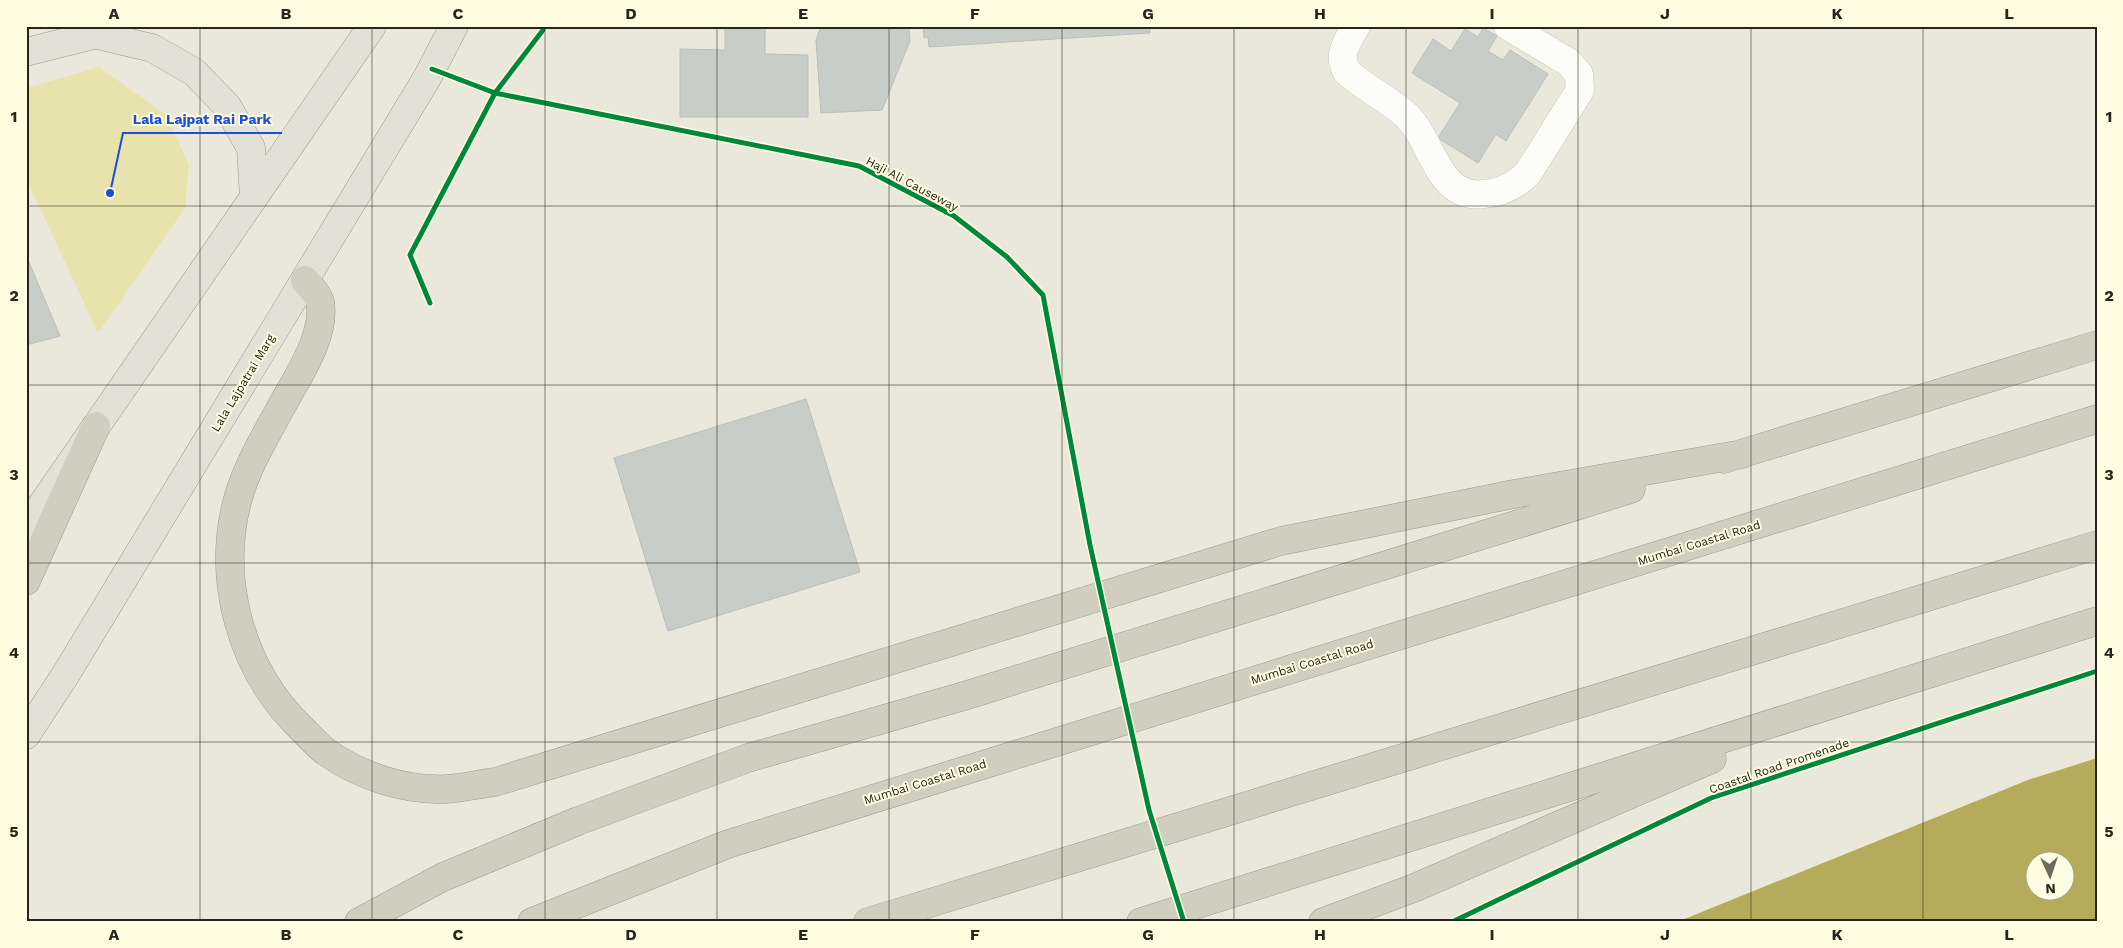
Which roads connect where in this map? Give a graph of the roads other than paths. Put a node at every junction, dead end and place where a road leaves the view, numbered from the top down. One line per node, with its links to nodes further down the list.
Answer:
1 (131, 26): 6 (main road)
2 (372, 26): 8 (main road)
3 (454, 26): 9 (main road, Lala Lajpatrai Marg)
4 (1356, 26): 5 (street)
5 (1508, 26)
6 (93, 34): 7 (main road); 8 (main road)
7 (26, 52)
8 (254, 197): 12 (main road)
9 (305, 280): 13 (highway); 19 (main road, Lala Lajpatrai Marg)
10 (2097, 345): 13 (highway)
11 (2097, 420): 21 (highway, Mumbai Coastal Road)
12 (96, 426): 14 (main road); 16 (highway)
13 (1742, 454): 20 (highway)
14 (26, 528)
15 (2097, 545): 22 (highway)
16 (26, 581)
17 (2097, 621): 18 (highway)
18 (1839, 703): 23 (highway); 24 (highway)
19 (26, 735)
20 (358, 922)
21 (532, 922)
22 (868, 922)
23 (1141, 922)
24 (1323, 922)

